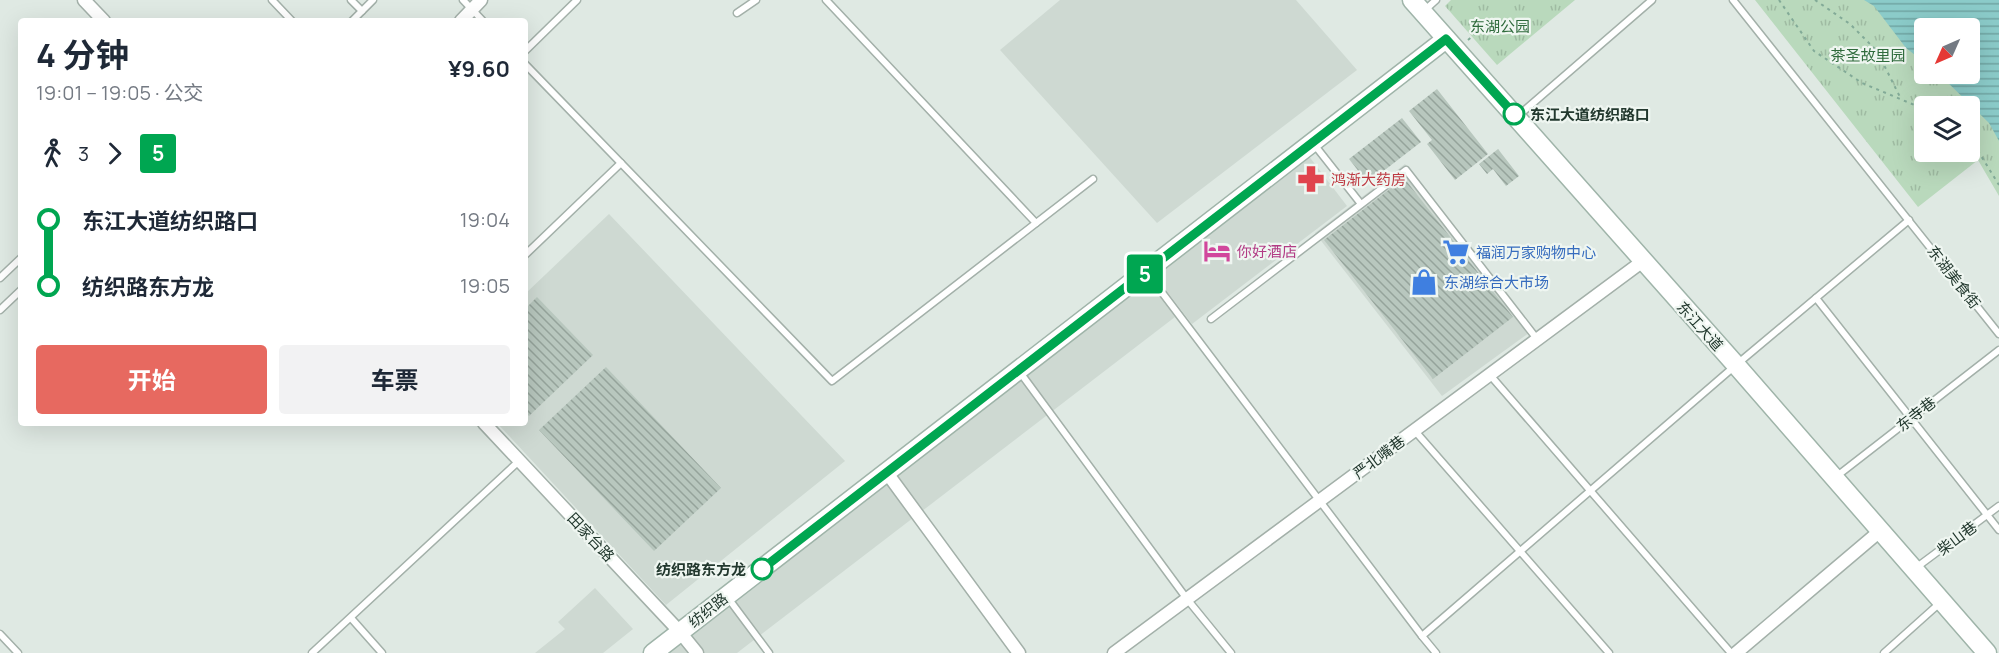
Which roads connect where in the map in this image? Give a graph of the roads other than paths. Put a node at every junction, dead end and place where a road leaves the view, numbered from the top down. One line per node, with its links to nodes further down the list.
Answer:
1 (84, 0): 14 (street)
2 (272, 0): 15 (lane)
3 (351, 0): 12 (lane)
4 (373, 0): 12 (lane)
5 (577, 0): 20 (lane)
6 (756, 0): 13 (lane)
7 (826, 0): 28 (lane)
8 (1652, 0): 22 (lane)
9 (1733, 0): 27 (lane, 东湖美食街)
10 (472, 3): 17 (street); 18 (lane)
11 (1423, 4): 19 (street, 东江大道)
12 (362, 11): 16 (lane)
13 (737, 13)
14 (101, 18)
15 (289, 18)
16 (355, 18)
17 (463, 18)
18 (481, 18)
19 (1446, 39): 22 (street, 东江大道); 23 (street, 纺织路)
20 (528, 48)
21 (528, 67): 24 (lane)
22 (1516, 117): 31 (street, 东江大道)
23 (1313, 142): 26 (lane); 32 (street, 纺织路)
24 (621, 164): 28 (lane); 29 (lane)
25 (1093, 179): 28 (lane)
26 (1361, 204): 37 (lane); 39 (lane)
27 (1909, 220): 35 (lane); 38 (lane, 东湖美食街)
28 (1036, 223)
29 (528, 251)
30 (18, 261): 33 (lane)
31 (1643, 261): 39 (street, 严北嘴巷); 41 (street, 东江大道)
32 (1147, 272): 42 (street, 纺织路); 51 (lane)
33 (0, 278)
34 (18, 293): 36 (lane)
35 (1816, 298): 41 (lane); 44 (lane)
36 (0, 310)
37 (1211, 319)
38 (1999, 334)
39 (1537, 340): 43 (street, 严北嘴巷)
40 (1999, 350): 44 (lane, 东寺巷)
41 (1736, 365): 49 (street, 东江大道); 50 (lane)
42 (1019, 371): 48 (street, 纺织路); 59 (lane)
43 (1490, 375): 46 (street, 严北嘴巷); 50 (lane)
44 (1910, 418): 49 (lane, 东寺巷); 53 (lane)
45 (487, 426): 47 (street, 田家台路)
46 (1415, 431): 51 (street, 严北嘴巷); 56 (lane)
47 (519, 461): 61 (lane); 62 (street, 田家台路)
48 (887, 473): 58 (street, 纺织路); 71 (street)
49 (1834, 478): 55 (street, 东江大道)
50 (1590, 491): 56 (lane); 76 (lane)
51 (1320, 501): 59 (street, 严北嘴巷); 64 (lane)
52 (1999, 506): 53 (lane, 柴山巷)
53 (1987, 515): 54 (lane); 57 (lane, 柴山巷)
54 (1999, 530)
55 (1880, 531): 57 (street, 东江大道); 77 (street)
56 (1520, 551): 64 (lane); 75 (lane)
57 (1914, 570): 60 (street, 东江大道)
58 (727, 596): 62 (street, 纺织路); 70 (lane)
59 (1187, 599): 72 (street, 严北嘴巷); 73 (lane)
60 (1942, 601): 78 (lane); 79 (street, 东江大道)
61 (351, 618): 66 (lane); 67 (lane)
62 (680, 632): 68 (street, 纺织路); 69 (street, 田家台路)
63 (0, 634): 65 (lane)
64 (1422, 636): 74 (lane)
65 (18, 653)
66 (312, 653)
67 (382, 653)
68 (653, 653)
69 (697, 653)
70 (769, 653)
71 (1019, 653)
72 (1114, 653)
73 (1231, 653)
74 (1436, 653)
75 (1609, 653)
76 (1731, 653)
77 (1736, 653)
78 (1884, 653)
79 (1987, 653)

